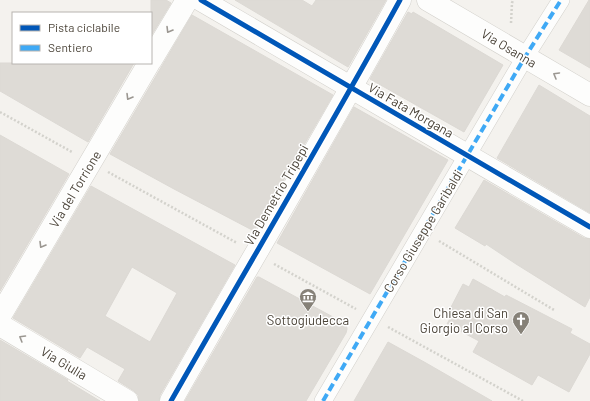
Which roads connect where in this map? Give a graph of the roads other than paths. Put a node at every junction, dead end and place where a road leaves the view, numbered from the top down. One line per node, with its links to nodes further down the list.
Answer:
1 (186, 0): 7 (street, one-way to 7)
2 (201, 0): 9 (street, Via Fata Morgana)
3 (400, 0): 9 (street, Via Demetrio Tripepi)
4 (428, 0): 6 (street, Via Osanna)
5 (561, 0): 6 (street, Corso Giuseppe Garibaldi)
6 (525, 57): 10 (street, Via Osanna, one-way to 6); 11 (street, Corso Giuseppe Garibaldi)
7 (152, 58)
8 (148, 64): 13 (street, Via del Torrione, one-way to 13)
9 (352, 88): 11 (street, Via Fata Morgana); 16 (street, Via Demetrio Tripepi)
10 (590, 95)
11 (468, 156): 12 (street, Via Fata Morgana); 17 (street, Corso Giuseppe Garibaldi)
12 (590, 227)
13 (0, 316)
14 (0, 325): 15 (street, Via Giulia, one-way to 14)
15 (127, 401)
16 (171, 401)
17 (323, 401)

